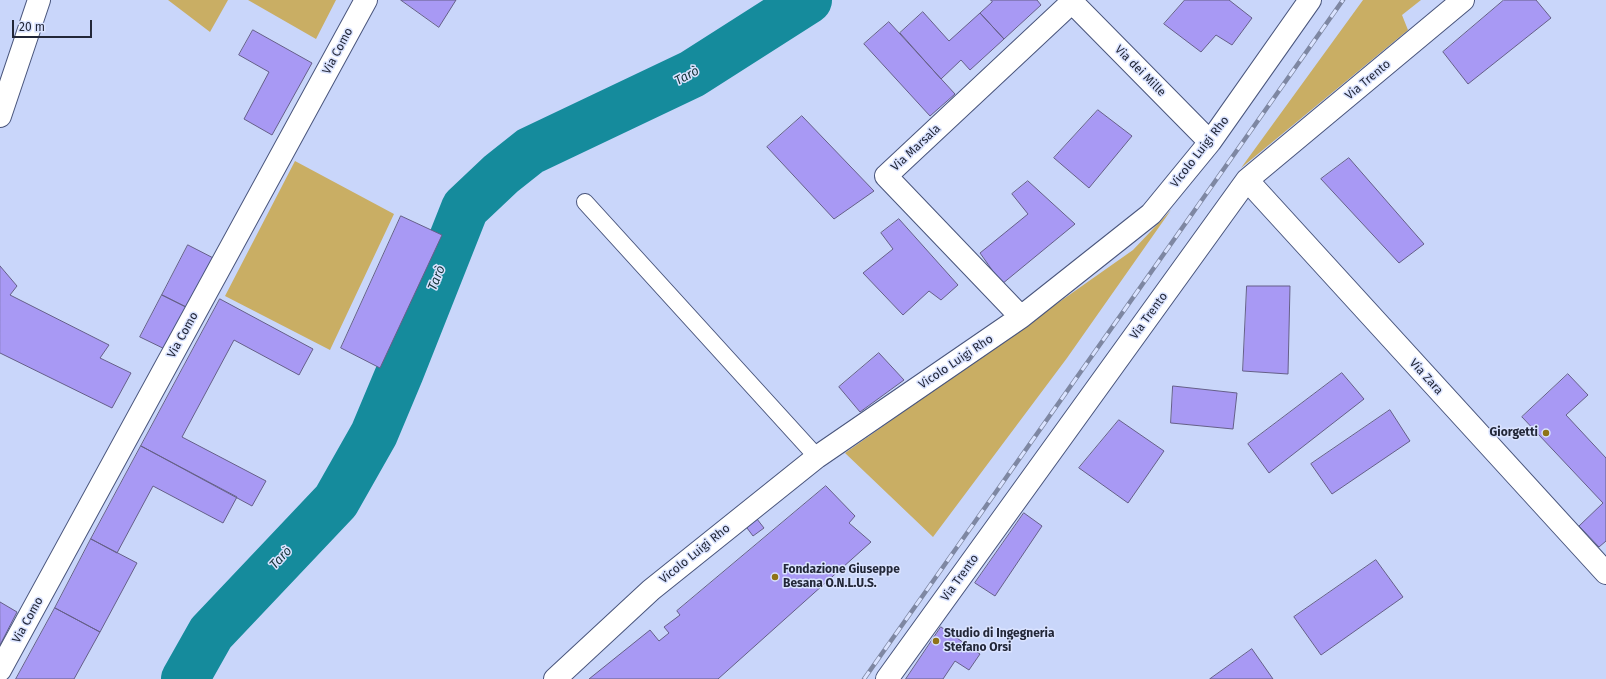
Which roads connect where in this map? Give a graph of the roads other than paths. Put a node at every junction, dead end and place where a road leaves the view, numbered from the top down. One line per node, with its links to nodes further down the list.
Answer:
1 (39, 0): 6 (street)
2 (366, 0): 13 (street, Via Como)
3 (1310, 0): 7 (street, Vicolo Luigi Rho)
4 (1463, 0): 8 (street, Via Trento)
5 (1071, 1): 7 (street, Via dei Mille); 10 (street, Via Marsala)
6 (0, 116)
7 (1210, 142): 10 (street, Vicolo Luigi Rho)
8 (1247, 180): 12 (street, Via Zara); 15 (street, Via Trento)
9 (585, 202): 11 (lane)
10 (1021, 317): 11 (street, Vicolo Luigi Rho)
11 (817, 457): 14 (street, Vicolo Luigi Rho)
12 (1606, 573)
13 (0, 670)
14 (555, 679)
15 (887, 679)

